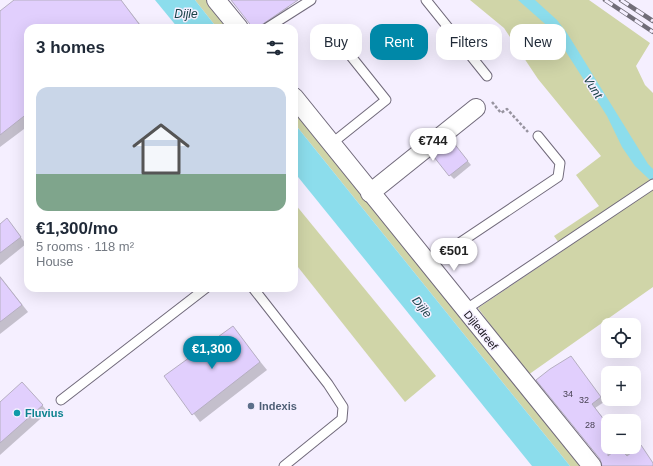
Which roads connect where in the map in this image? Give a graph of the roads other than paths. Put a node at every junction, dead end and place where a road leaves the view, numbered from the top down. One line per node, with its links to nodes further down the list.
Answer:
1 (216, 0): 4 (street)
2 (311, 0): 5 (lane)
3 (426, 0): 7 (lane)
4 (236, 24)
5 (273, 24)
6 (354, 60): 11 (lane)
7 (487, 76)
8 (298, 102): 11 (street, Dijledreef)
9 (482, 103): 13 (street)
10 (538, 136): 14 (lane)
11 (331, 144): 13 (street, Dijledreef)
12 (651, 185): 17 (lane)
13 (370, 193): 14 (street, Dijledreef)
14 (428, 264): 17 (street, Dijledreef)
15 (201, 292): 18 (lane)
16 (256, 292): 19 (lane)
17 (465, 310): 20 (street, Dijledreef)
18 (61, 400)
19 (284, 466)
20 (592, 466)

